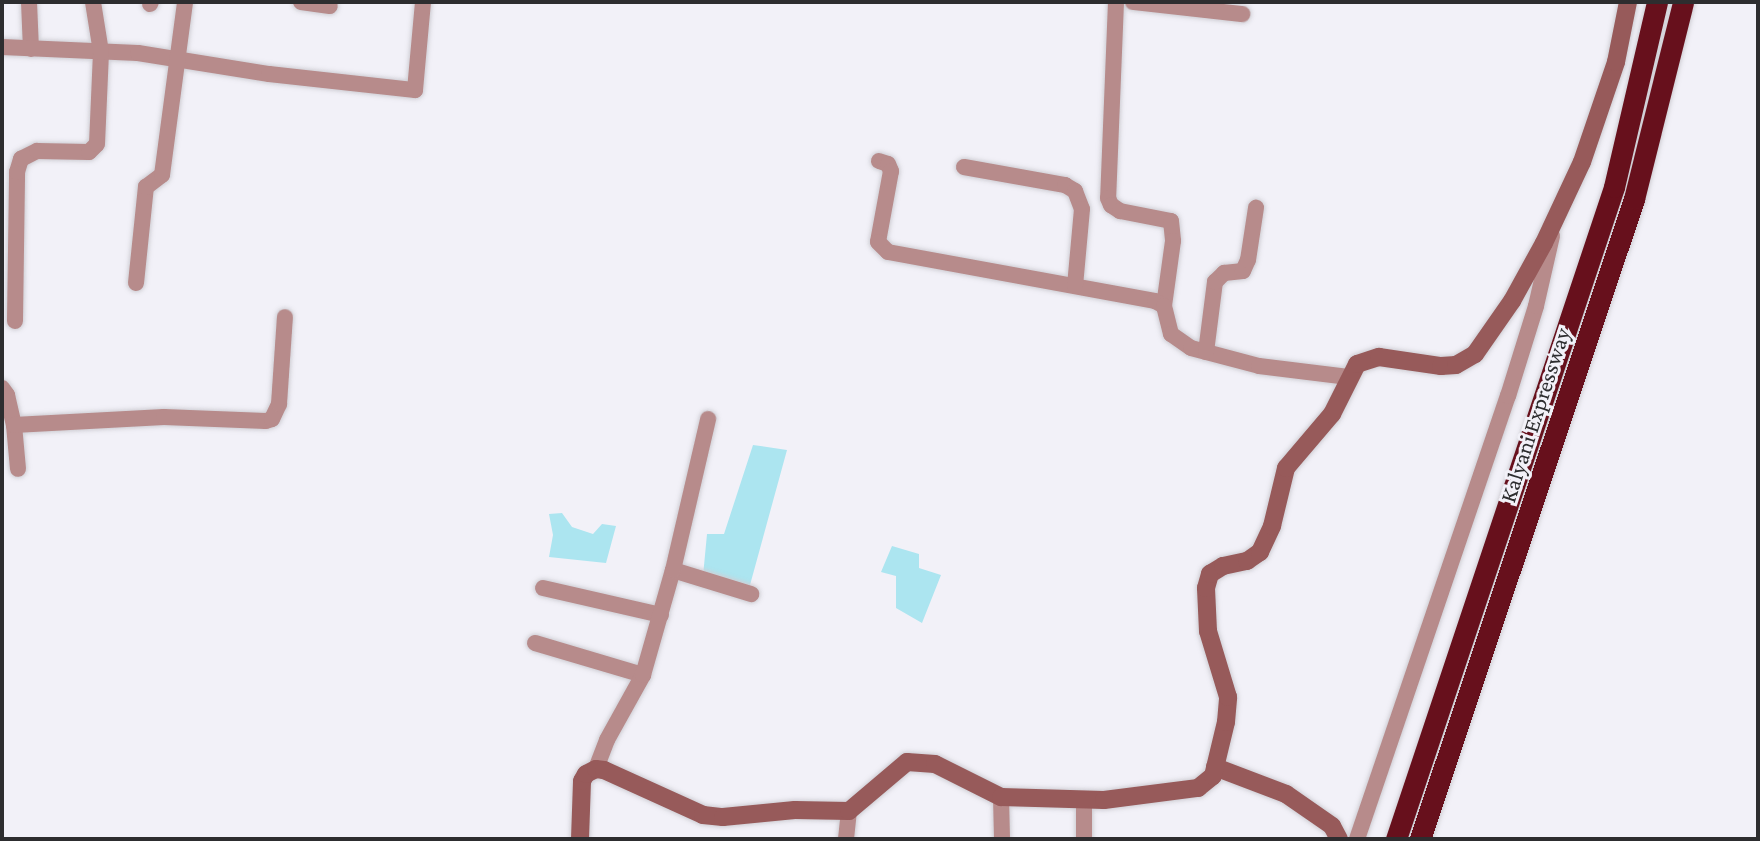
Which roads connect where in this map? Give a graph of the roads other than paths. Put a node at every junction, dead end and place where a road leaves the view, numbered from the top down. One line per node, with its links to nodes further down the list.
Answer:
1 (29, 2): 14 (street)
2 (93, 2): 15 (street)
3 (185, 2): 16 (street)
4 (301, 2): 11 (street)
5 (423, 2): 16 (street)
6 (1116, 2): 23 (street)
7 (1133, 2): 12 (street)
8 (1628, 2): 20 (street)
9 (1657, 2): 49 (highway, Kalyani Expressway)
10 (1683, 2): 50 (highway, Kalyani Expressway)
11 (330, 6)
12 (1242, 14)
13 (2, 47): 14 (street)
14 (30, 49): 15 (street)
15 (101, 52): 16 (street); 25 (street)
16 (176, 59): 21 (street)
17 (879, 161): 22 (street)
18 (964, 167): 22 (street)
19 (1256, 208): 26 (street)
20 (1555, 220): 27 (street); 48 (street)
21 (136, 283)
22 (1075, 286): 23 (street)
23 (1164, 306): 26 (street)
24 (285, 317): 30 (street)
25 (15, 321)
26 (1206, 352): 27 (street)
27 (1349, 377): 38 (street)
28 (2, 388): 30 (street)
29 (708, 419): 32 (street)
30 (14, 425): 31 (street)
31 (18, 469)
32 (673, 570): 34 (street); 35 (street)
33 (543, 588): 35 (street)
34 (751, 594)
35 (661, 615): 37 (street)
36 (535, 643): 37 (street)
37 (643, 675): 39 (street)
38 (1215, 767): 41 (street); 47 (street)
39 (596, 769): 42 (street); 43 (street)
40 (1001, 797): 41 (street); 42 (street); 45 (street)
41 (1084, 799): 46 (street)
42 (849, 811): 44 (street)
43 (580, 839)
44 (845, 839)
45 (1002, 839)
46 (1084, 839)
47 (1339, 839)
48 (1357, 839)
49 (1396, 839)
50 (1420, 839)

